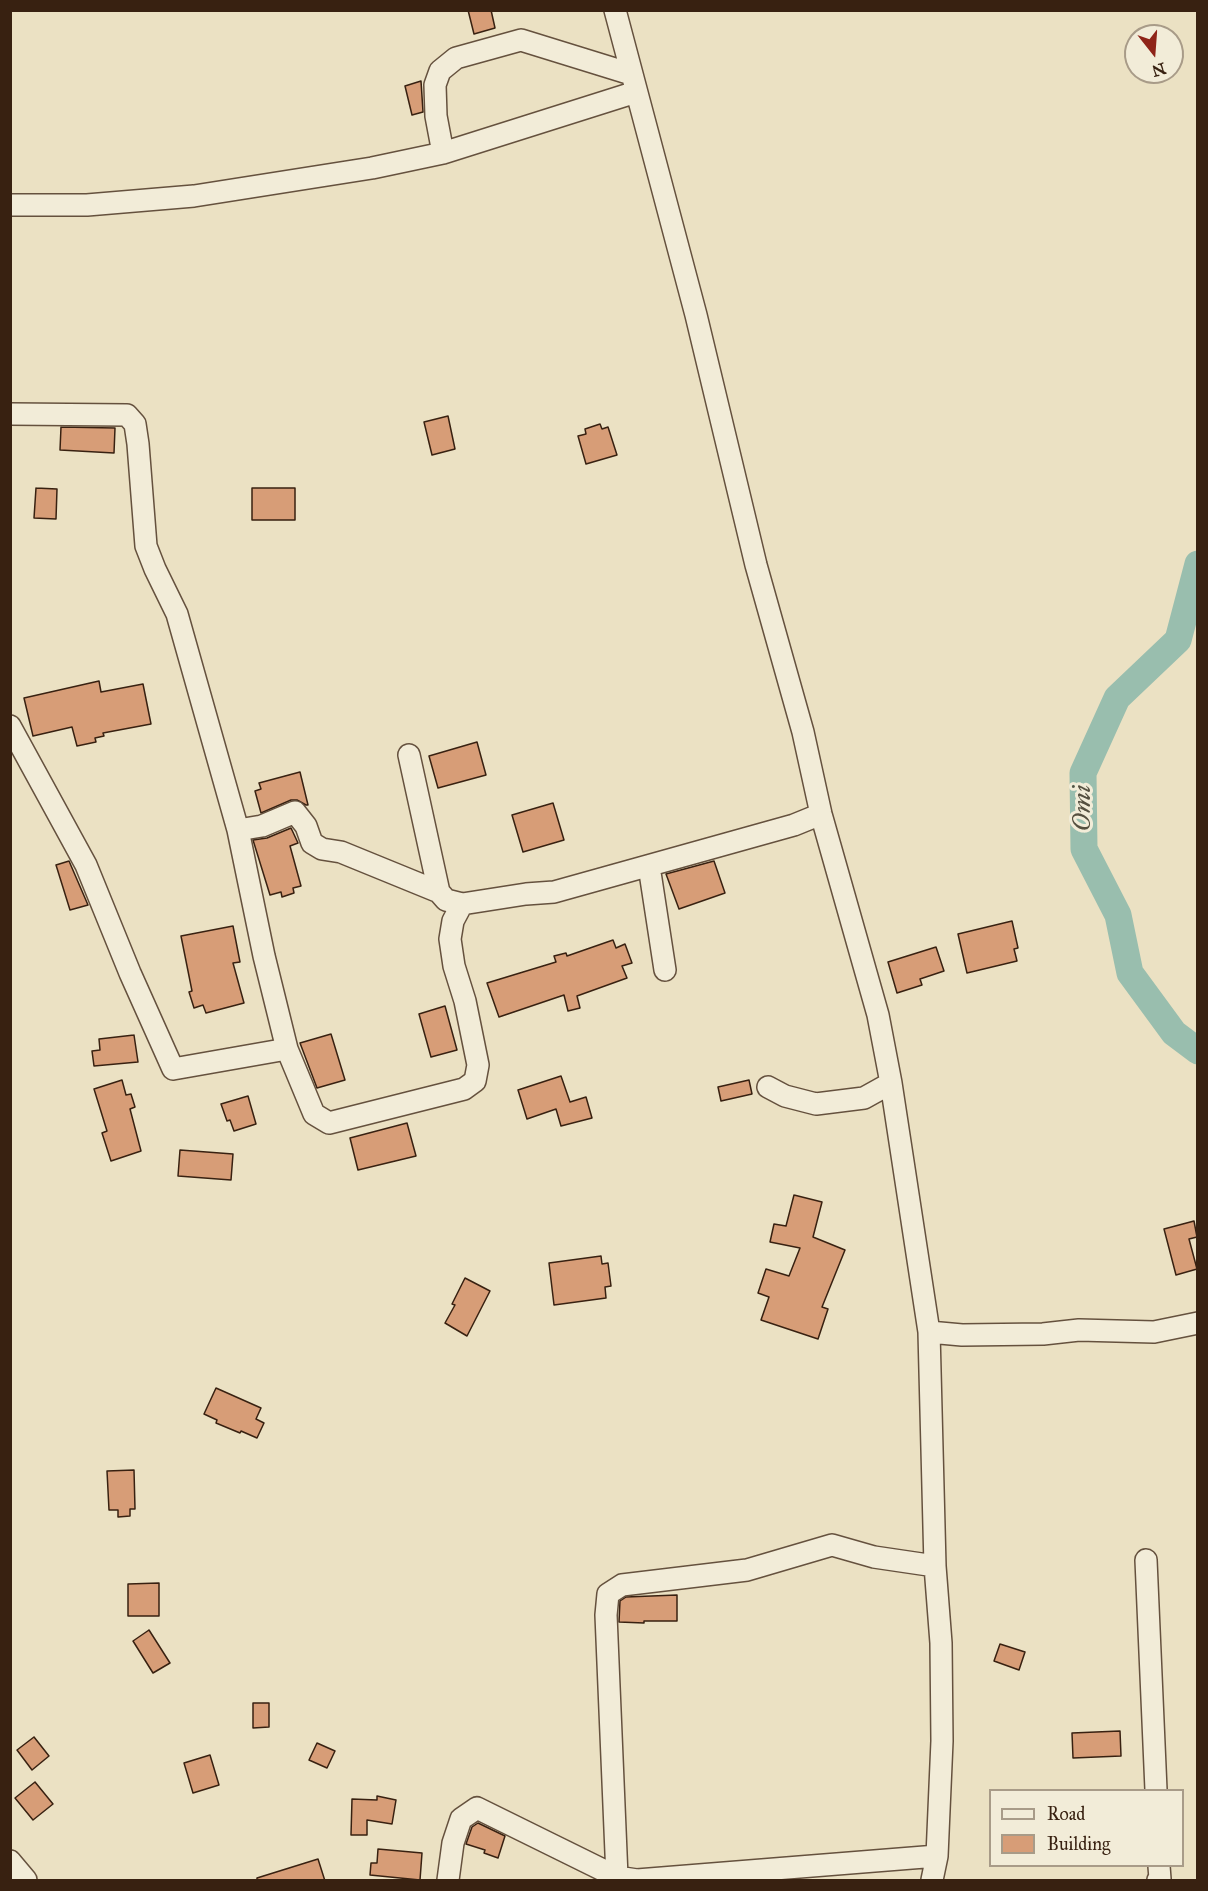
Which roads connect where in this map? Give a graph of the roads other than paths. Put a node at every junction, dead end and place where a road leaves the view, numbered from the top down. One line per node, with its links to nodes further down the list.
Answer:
1 (615, 10): 2 (street)
2 (634, 83): 3 (street); 3 (street); 8 (street)
3 (443, 153): 4 (street)
4 (10, 205)
5 (10, 414): 9 (street)
6 (10, 726): 14 (street)
7 (409, 755): 11 (street)
8 (821, 814): 10 (street); 15 (street)
9 (238, 830): 11 (street); 14 (street)
10 (649, 866): 12 (street); 13 (street)
11 (439, 892): 12 (street)
12 (462, 904): 14 (street)
13 (665, 970)
14 (287, 1049)
15 (891, 1083): 16 (street); 18 (street)
16 (768, 1087)
17 (1197, 1323): 18 (street)
18 (928, 1332): 20 (street)
19 (1146, 1560): 21 (street)
20 (935, 1566): 22 (street); 24 (street)
21 (1156, 1789)
22 (937, 1856): 24 (street); 27 (street)
23 (10, 1861): 25 (street)
24 (617, 1877): 26 (street)
25 (26, 1881)
26 (448, 1881)
27 (932, 1881)

